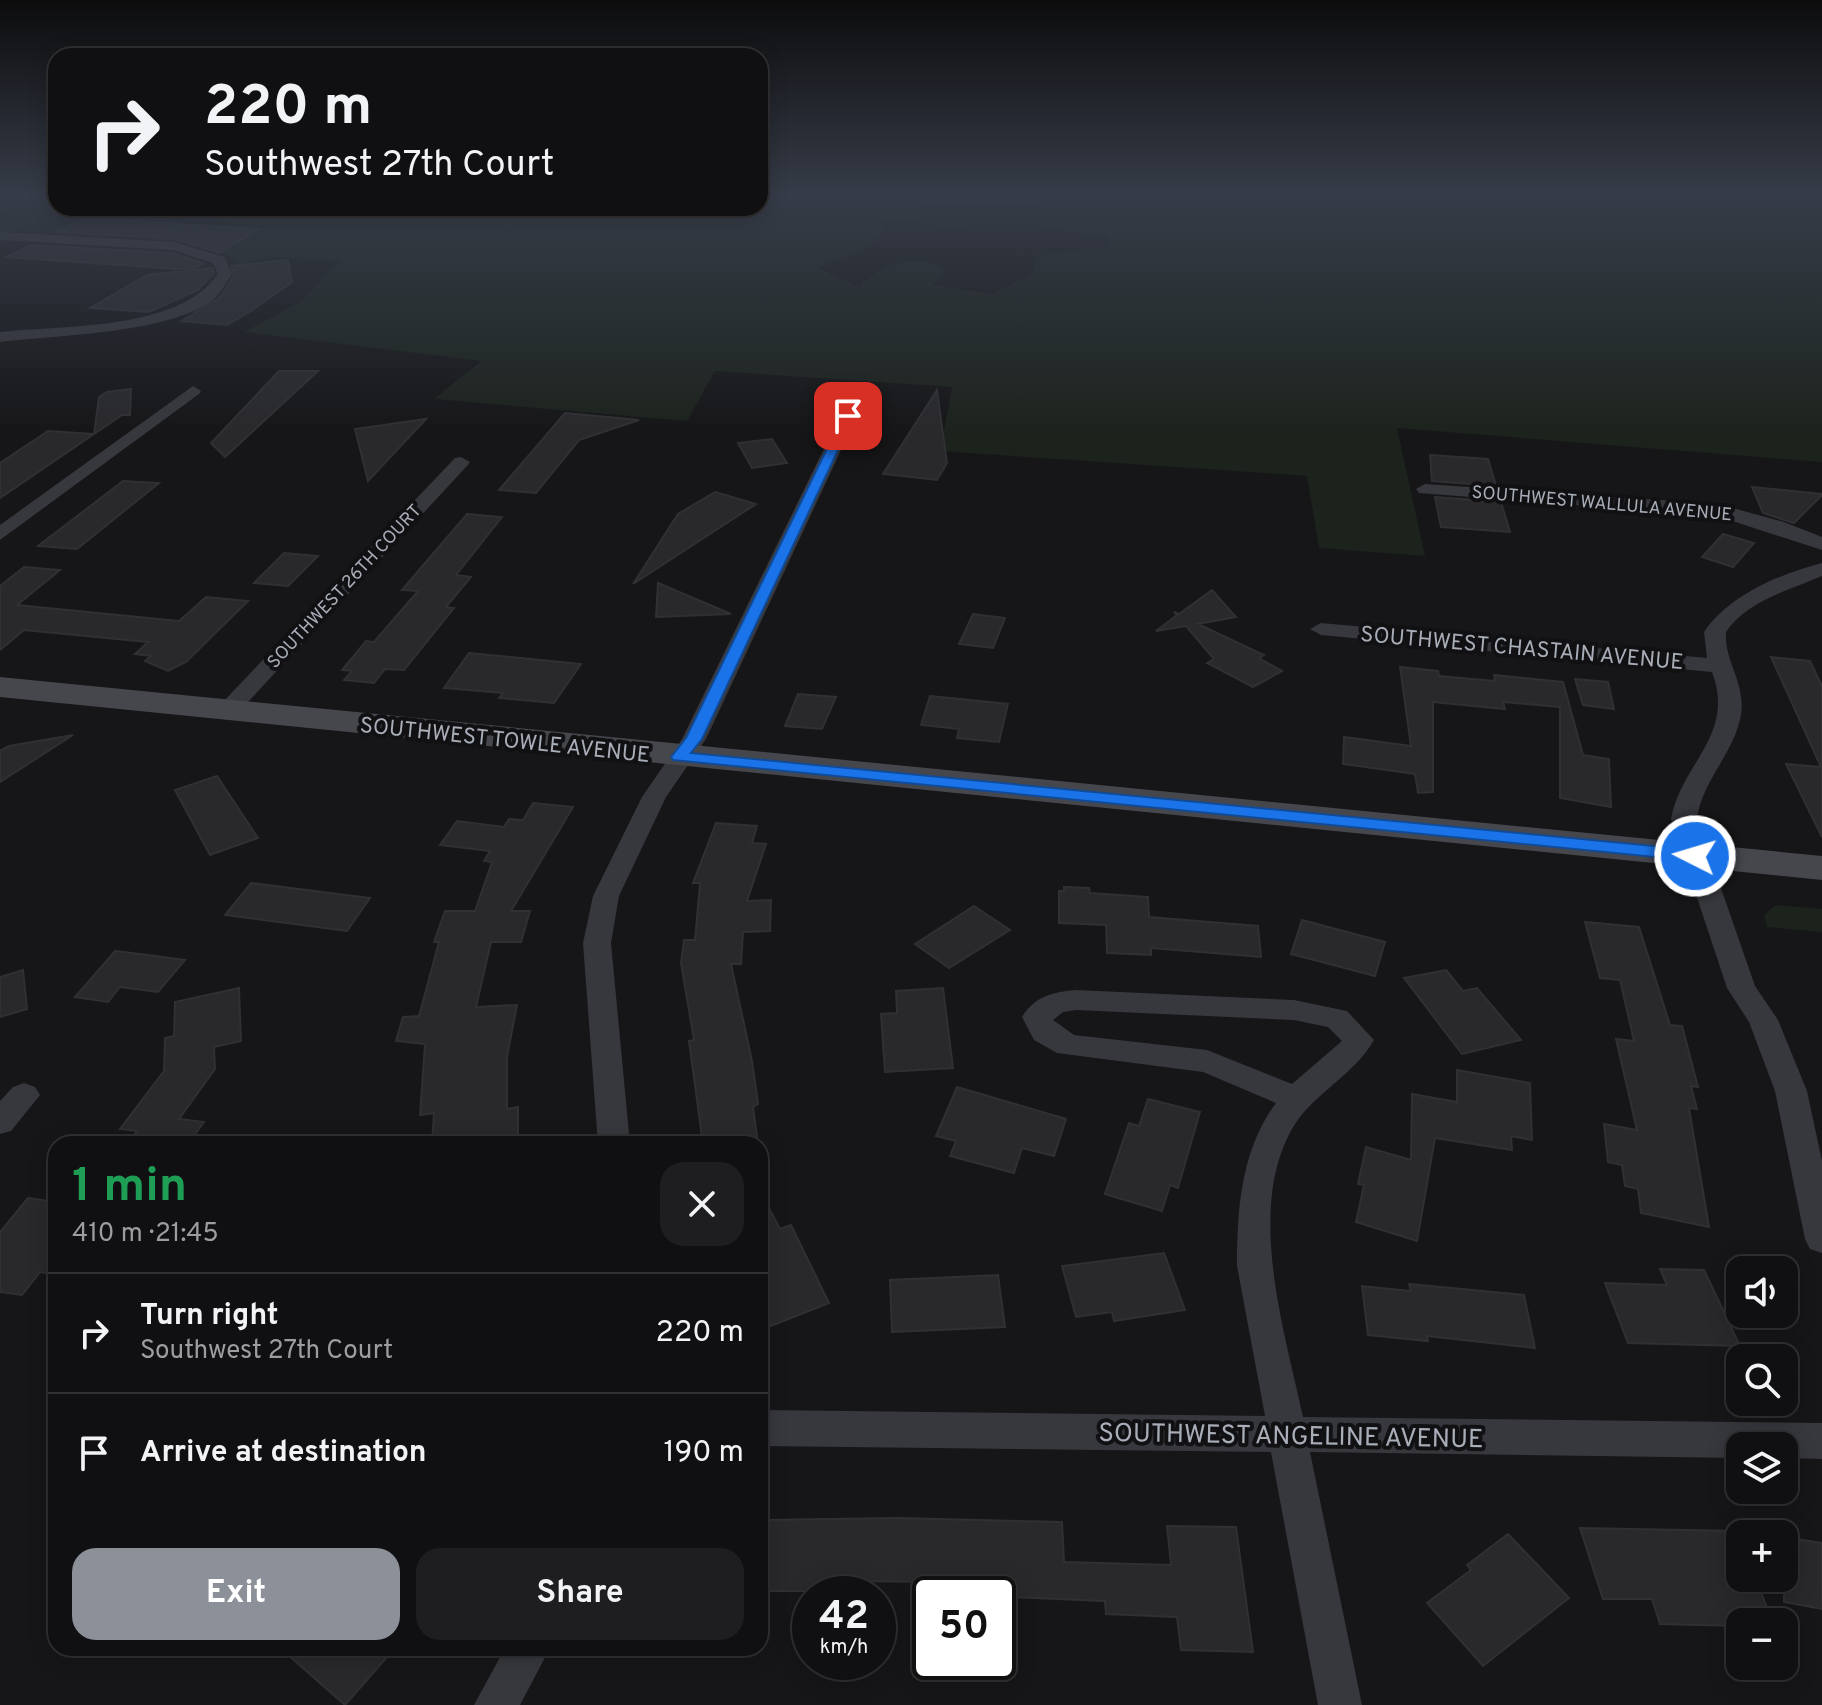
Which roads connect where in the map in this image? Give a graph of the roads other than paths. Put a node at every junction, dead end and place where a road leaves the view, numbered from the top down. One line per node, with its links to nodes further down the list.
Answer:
1 (224, 274): 2 (street)
2 (20, 334): 3 (street); 4 (street)
3 (0, 337)
4 (0, 346)
5 (193, 391): 9 (street)
6 (862, 401): 16 (street)
7 (461, 462): 15 (street, SOUTHWEST 26TH COURT)
8 (1425, 489): 10 (street, SOUTHWEST WALLULA AVENUE)
9 (0, 534)
10 (1822, 544)
11 (1822, 569): 13 (street)
12 (1321, 629): 13 (street, SOUTHWEST CHASTAIN AVENUE)
13 (1724, 666): 17 (street)
14 (0, 687): 15 (main road, SOUTHWEST TOWLE AVENUE)
15 (228, 710): 16 (main road, SOUTHWEST TOWLE AVENUE)
16 (679, 757): 17 (main road, SOUTHWEST TOWLE AVENUE); 22 (street)
17 (1695, 856): 18 (main road, SOUTHWEST TOWLE AVENUE); 23 (street)
18 (1822, 868)
19 (24, 1095): 21 (street)
20 (1296, 1099): 20 (street); 26 (street)
21 (0, 1122)
22 (613, 1136)
23 (1811, 1145): 24 (street)
24 (1822, 1239)
25 (768, 1428): 26 (street, SOUTHWEST ANGELINE AVENUE)
26 (1288, 1435): 27 (street, SOUTHWEST ANGELINE AVENUE); 30 (street)
27 (1822, 1441)
28 (524, 1656): 29 (street)
29 (496, 1705)
30 (1340, 1705)

